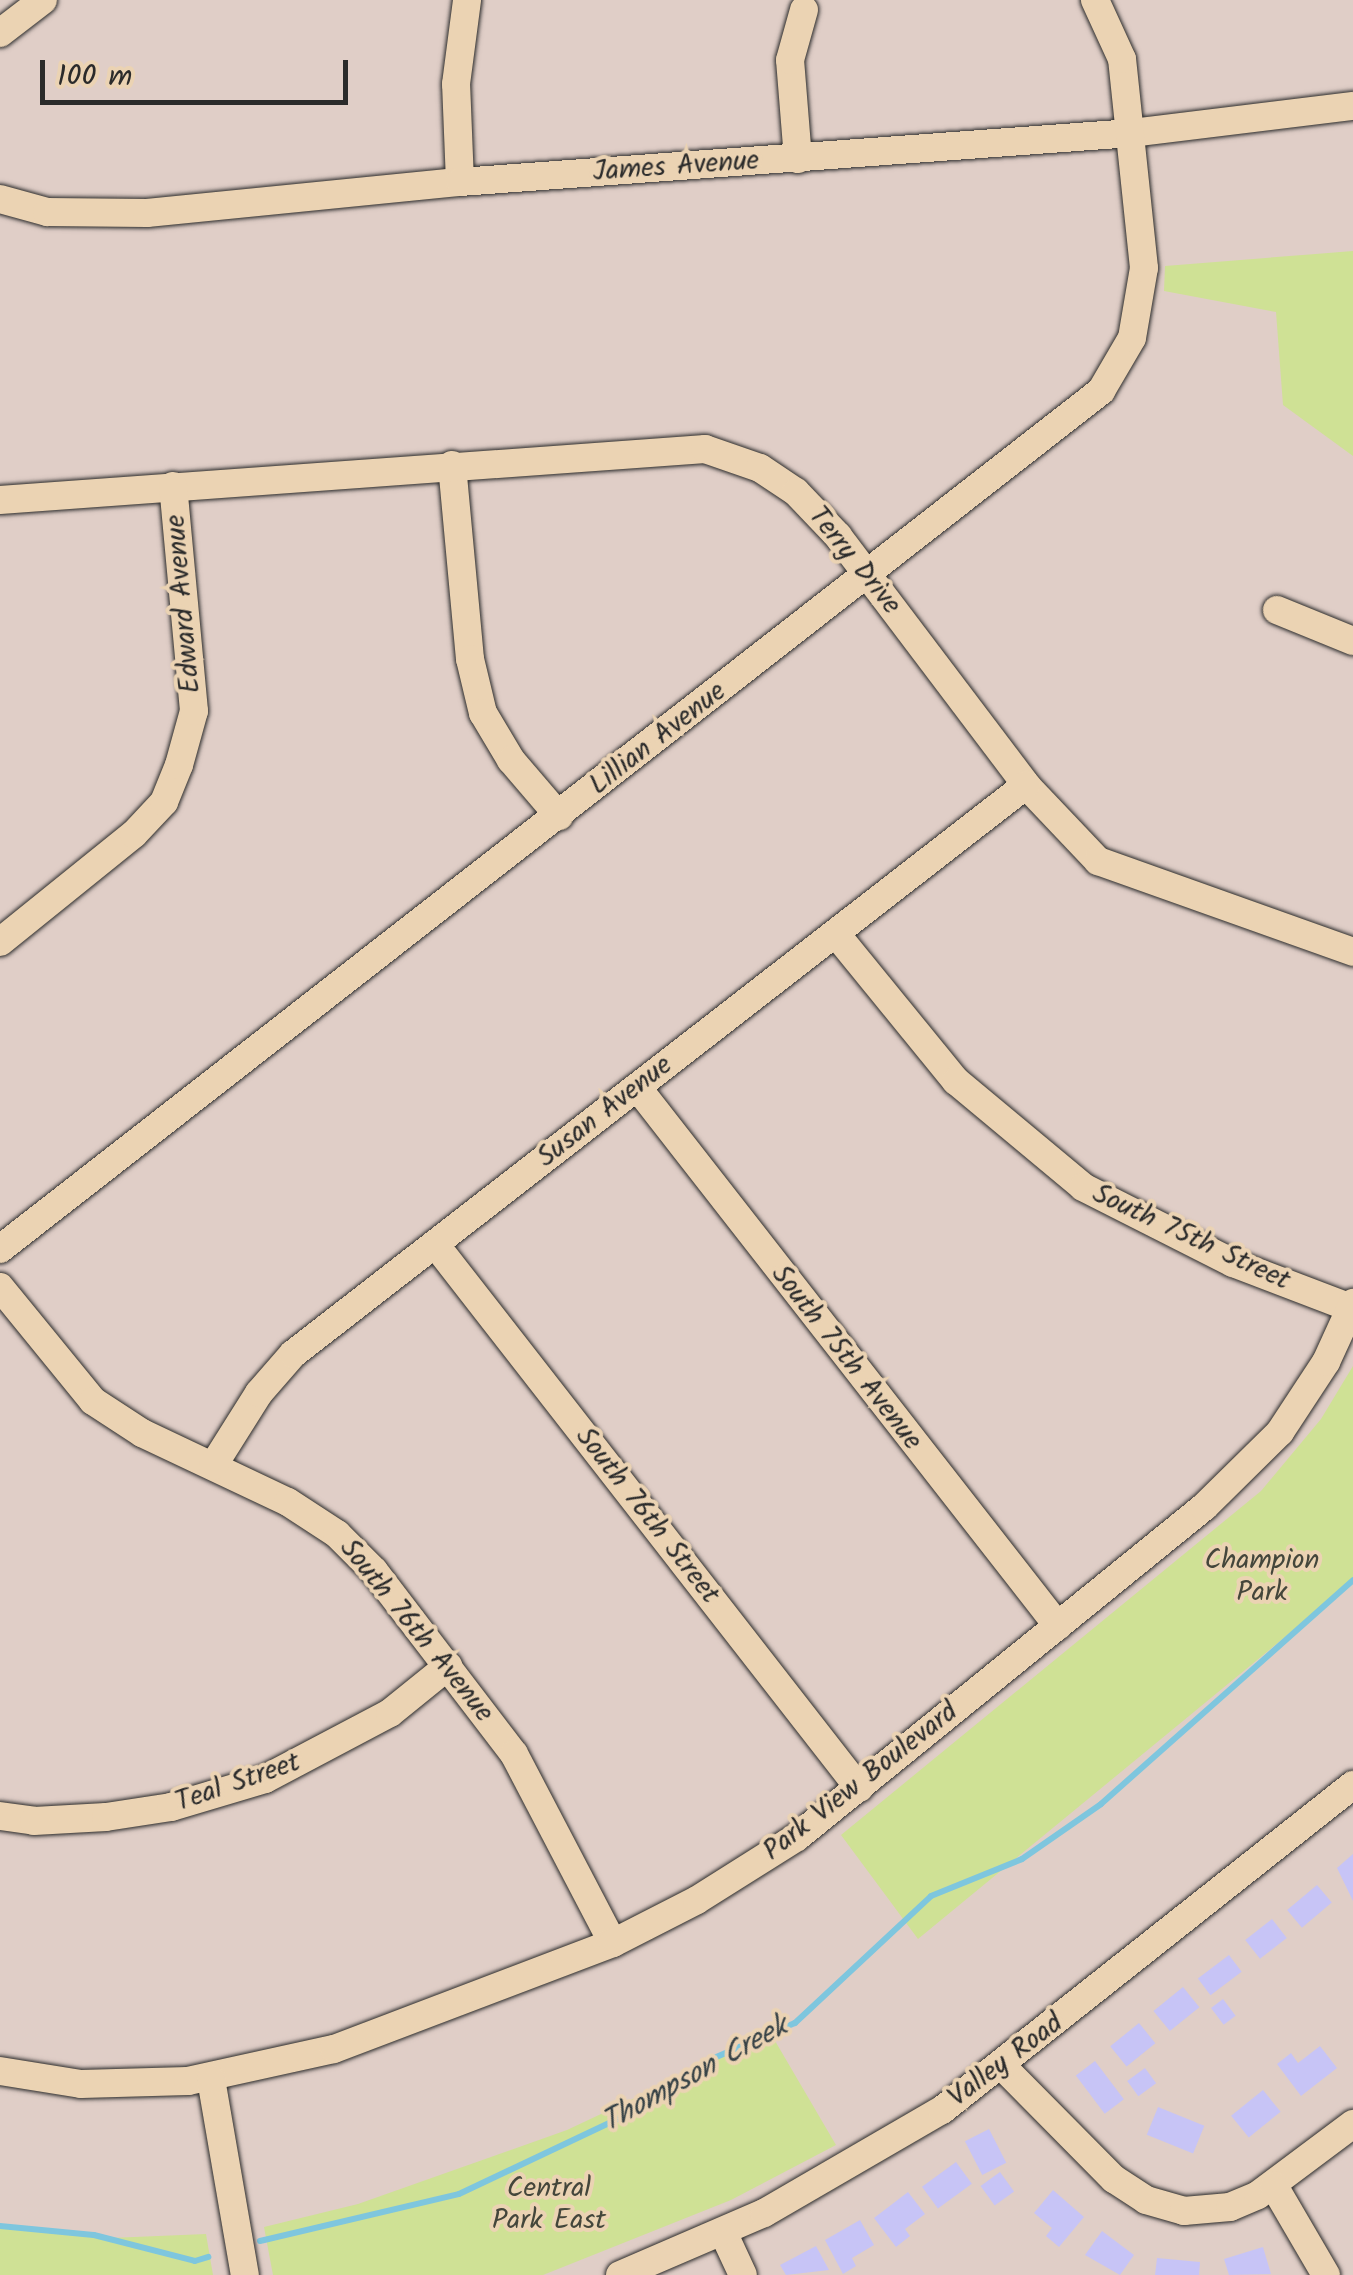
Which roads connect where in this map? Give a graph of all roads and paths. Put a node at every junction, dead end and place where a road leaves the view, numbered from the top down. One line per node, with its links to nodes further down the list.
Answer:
1 (43, 0): 5 (street)
2 (467, 0): 9 (street)
3 (1095, 0): 7 (street, Lillian Avenue)
4 (804, 10): 8 (street)
5 (0, 33)
6 (1353, 106): 7 (street, James Avenue)
7 (1132, 133): 8 (street, James Avenue); 14 (street, Lillian Avenue)
8 (798, 159): 9 (street, James Avenue)
9 (460, 182): 10 (street, James Avenue)
10 (0, 199)
11 (452, 465): 12 (street, Terry Drive); 14 (street, Terry Drive); 18 (street)
12 (173, 486): 13 (street, Terry Drive); 20 (street, Edward Avenue)
13 (0, 500)
14 (868, 575): 17 (street, Terry Drive); 18 (street, Lillian Avenue)
15 (1277, 610): 16 (street)
16 (1353, 641)
17 (1026, 785): 19 (street, Susan Avenue); 21 (street, Terry Drive)
18 (559, 816): 24 (street, Lillian Avenue)
19 (836, 934): 22 (street, Susan Avenue); 26 (street, South 75th Street)
20 (0, 942)
21 (1353, 952)
22 (637, 1087): 23 (street, Susan Avenue); 28 (street, South 75th Avenue)
23 (435, 1244): 27 (street, Susan Avenue); 31 (street, South 76th Street)
24 (0, 1249)
25 (0, 1287): 27 (street, South 76th Avenue)
26 (1352, 1306): 28 (street, Park View Boulevard)
27 (213, 1466): 29 (street, South 76th Avenue)
28 (1058, 1626): 31 (street, Park View Boulevard)
29 (448, 1666): 32 (street, Teal Street); 33 (street, South 76th Avenue)
30 (1353, 1785): 34 (street, Valley Road)
31 (859, 1788): 33 (street, Park View Boulevard)
32 (0, 1816)
33 (613, 1943): 36 (street, Park View Boulevard)
34 (1003, 2067): 38 (street); 39 (street, Valley Road)
35 (0, 2070): 36 (street, Park View Boulevard)
36 (211, 2078): 40 (street)
37 (1353, 2124): 38 (street)
38 (1274, 2186): 43 (street)
39 (723, 2232): 41 (street, Valley Road); 42 (street)
40 (245, 2275)
41 (620, 2275)
42 (743, 2275)
43 (1326, 2275)

